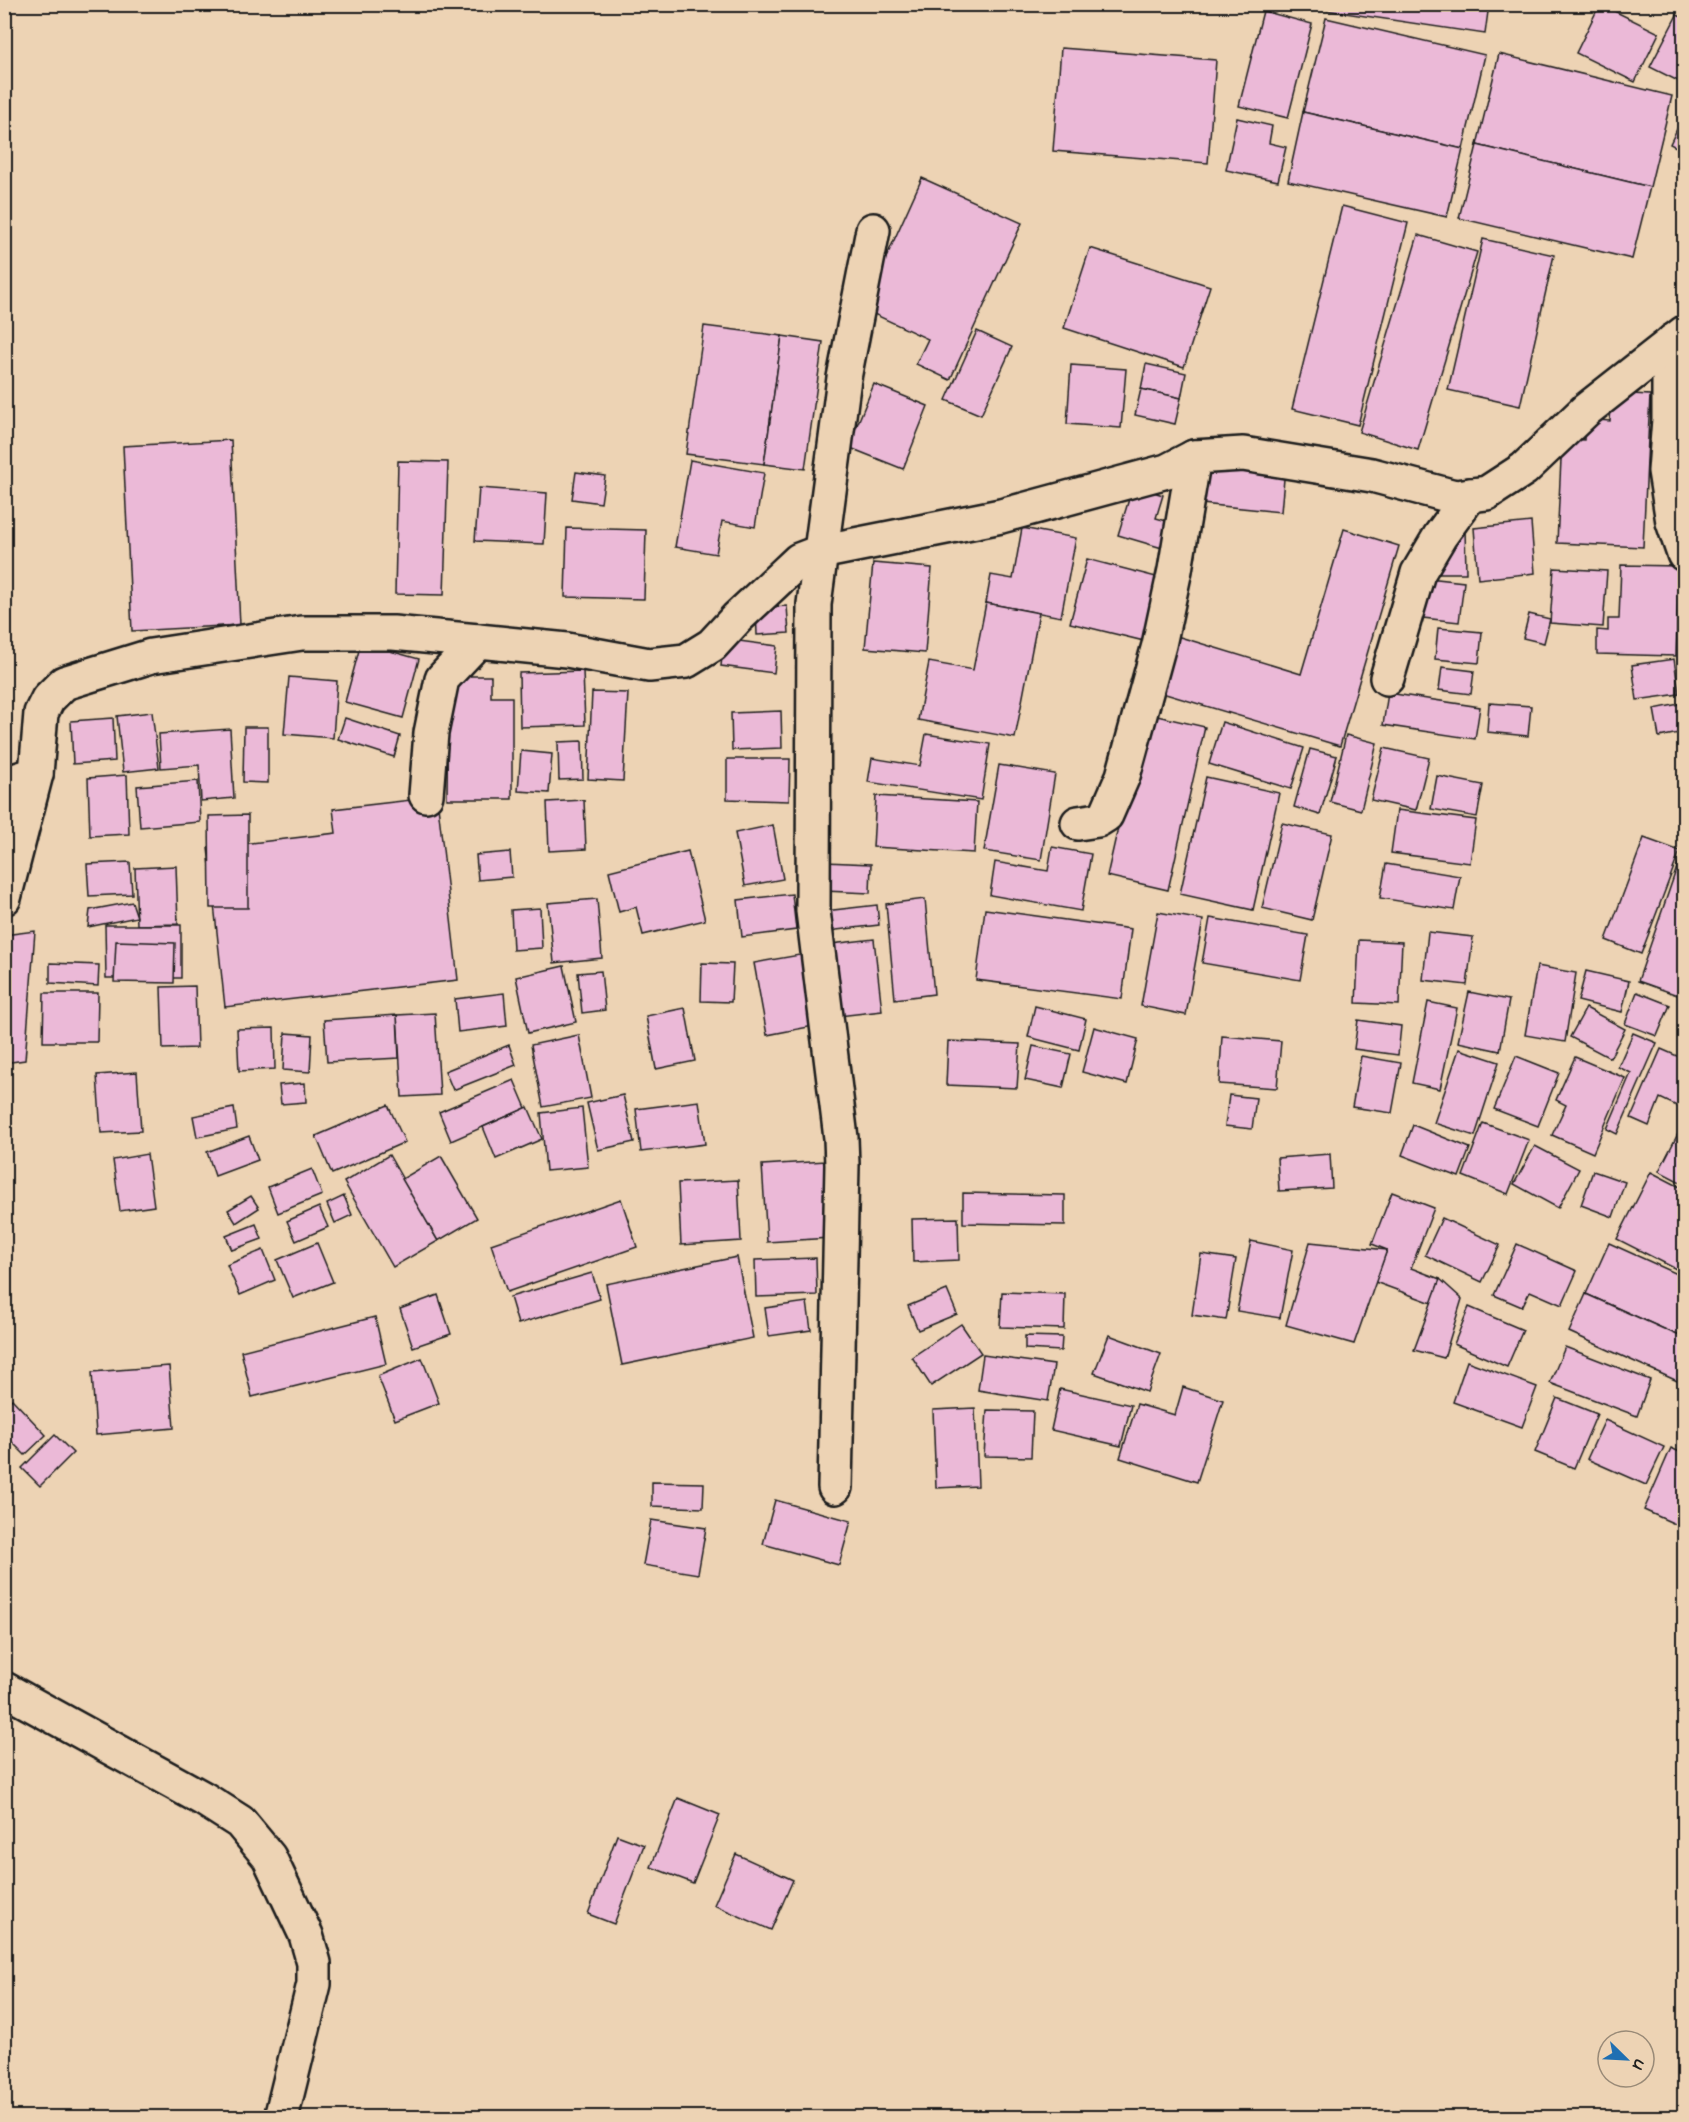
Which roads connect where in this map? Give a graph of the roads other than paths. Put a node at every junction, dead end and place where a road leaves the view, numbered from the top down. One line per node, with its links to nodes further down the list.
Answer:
1 (873, 230): 5 (street)
2 (1679, 337): 4 (street); 6 (street)
3 (1194, 457): 4 (street); 5 (street); 12 (street)
4 (1470, 495): 8 (street)
5 (820, 552): 7 (street); 14 (street)
6 (1684, 554)
7 (478, 641): 9 (street); 11 (street)
8 (1387, 678)
9 (36, 774): 10 (street); 13 (street)
10 (4, 784)
11 (426, 795)
12 (1078, 823)
13 (4, 898)
14 (835, 1487)
15 (4, 1689): 16 (street)
16 (281, 2118)

